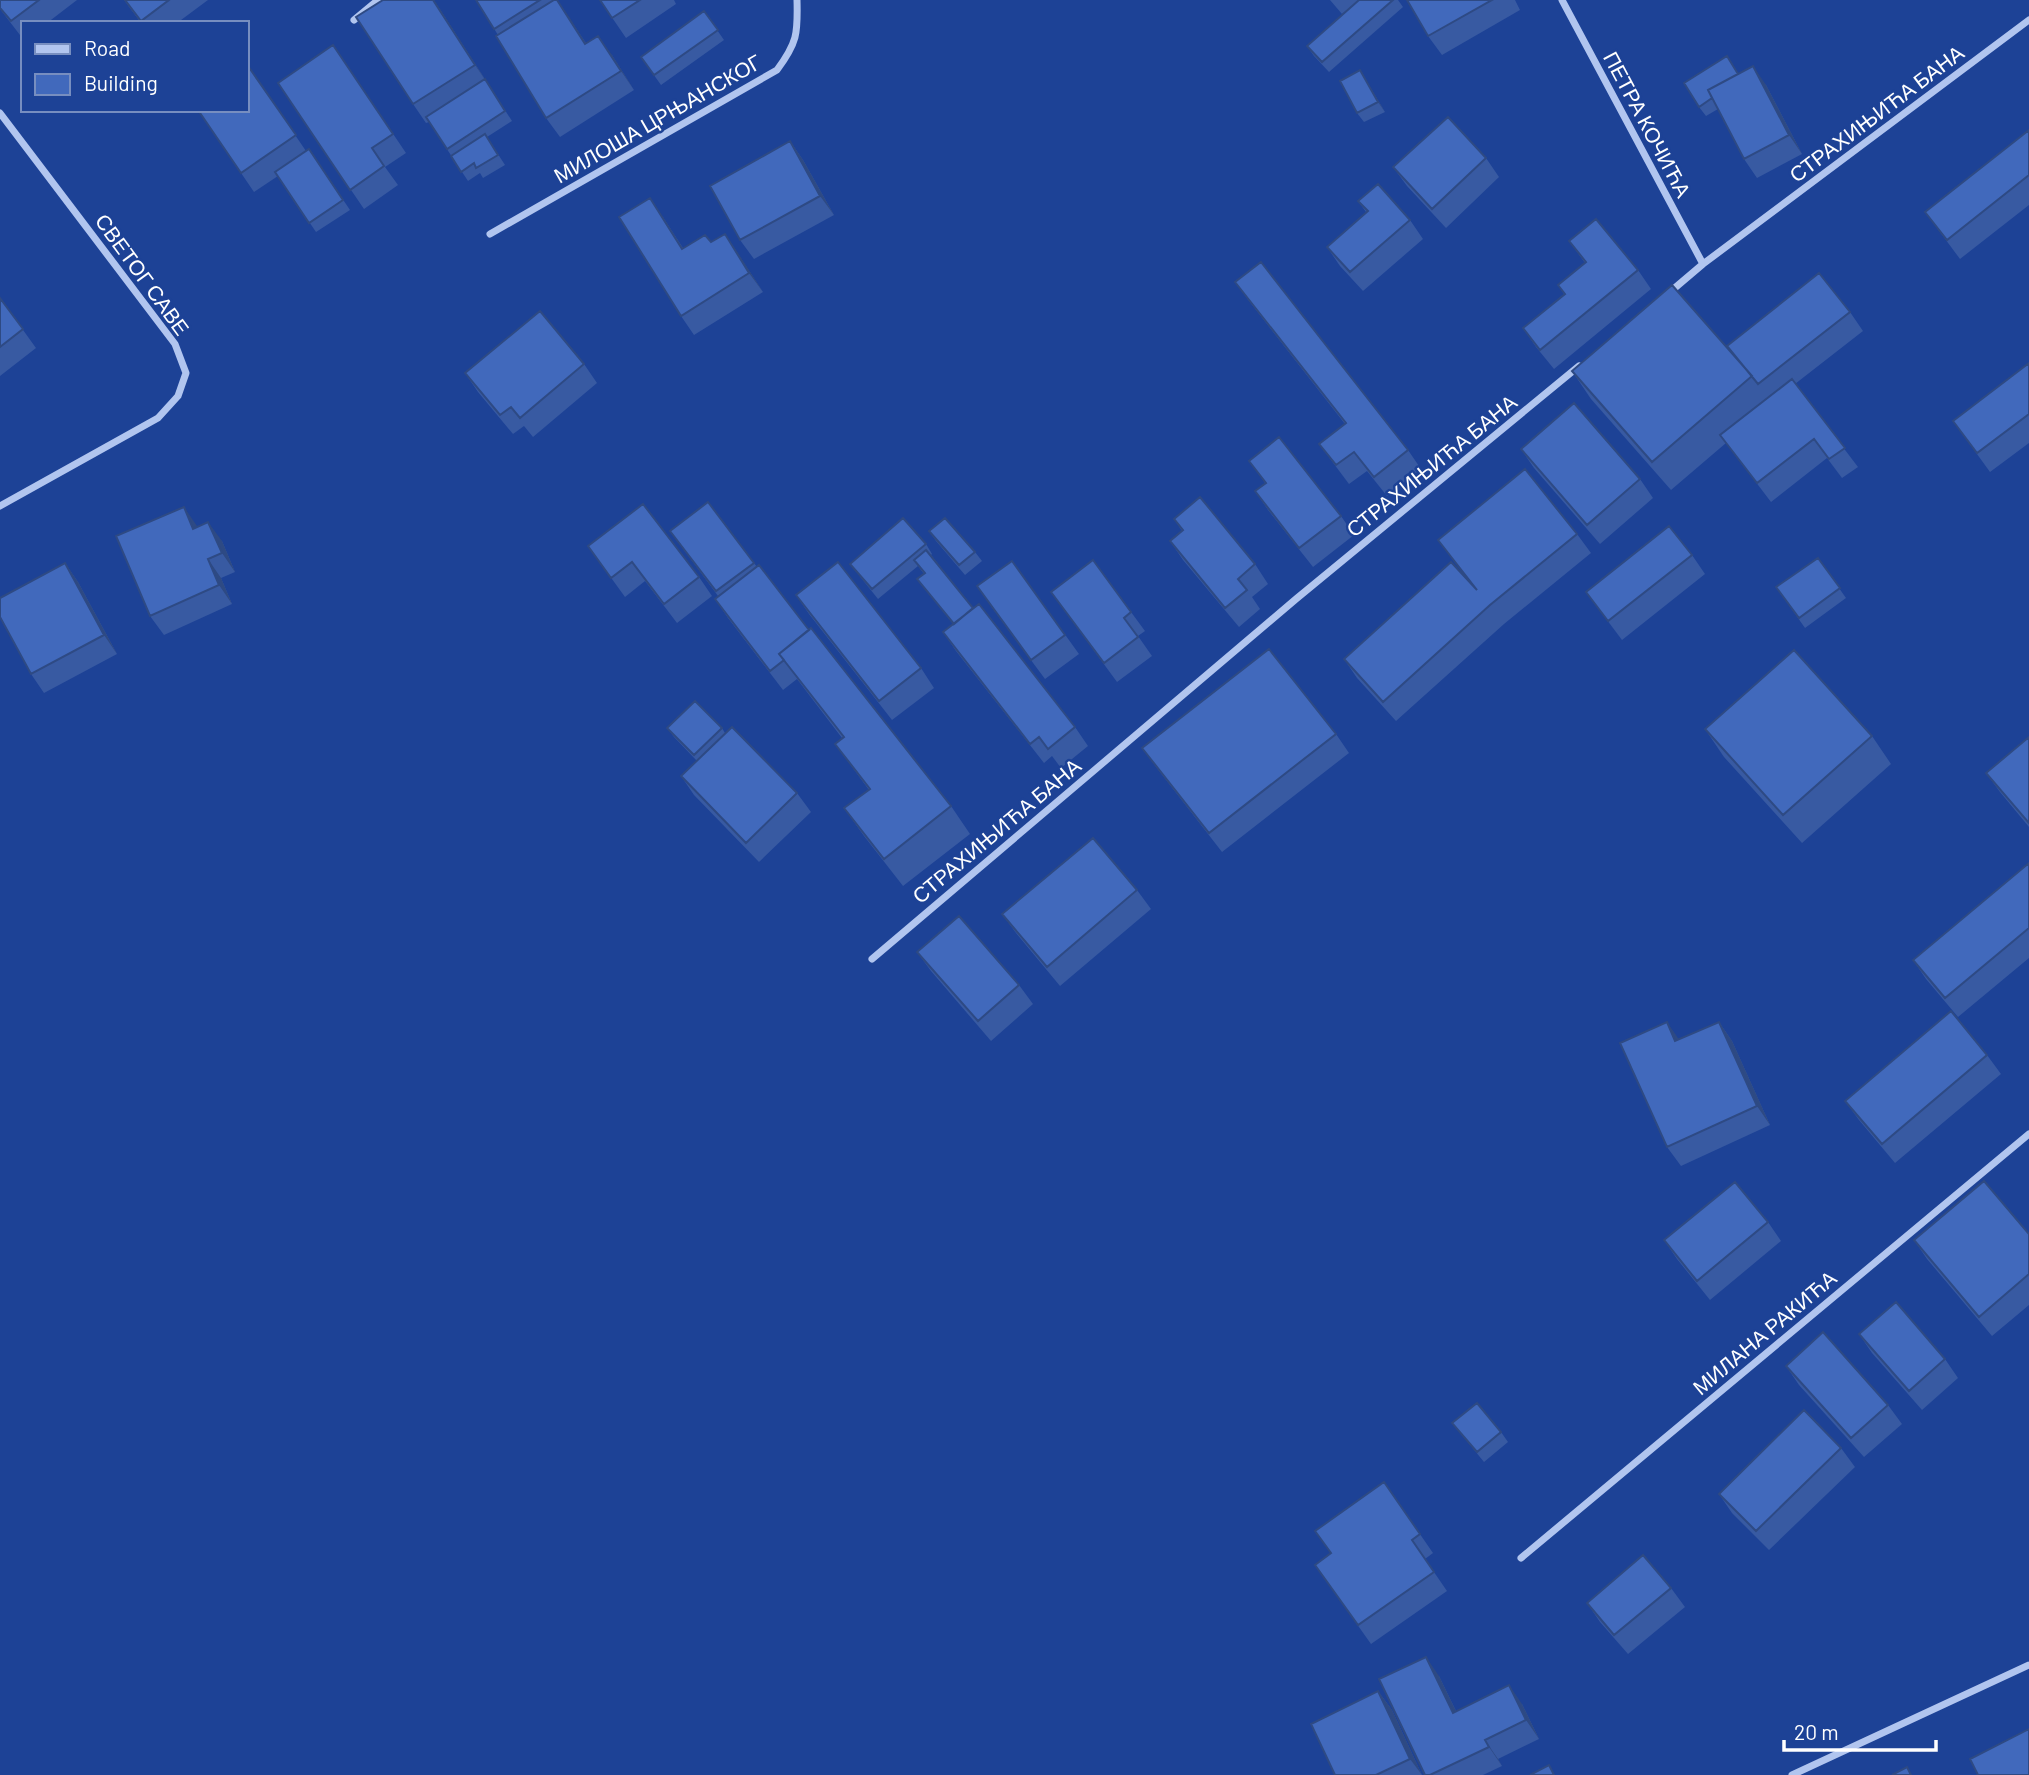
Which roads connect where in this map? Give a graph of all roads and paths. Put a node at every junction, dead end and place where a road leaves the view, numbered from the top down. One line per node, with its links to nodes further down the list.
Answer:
1 (378, 0): 4 (street)
2 (797, 0): 7 (street, МИЛОША ЦРЊАНСКОГ)
3 (1562, 0): 8 (street, ПЕТРА КОЧИЋА)
4 (354, 20)
5 (2029, 20): 8 (street, СТРАХИЊИЋА БАНА)
6 (0, 113): 11 (street, СВЕТОГ САВЕ)
7 (490, 234)
8 (1703, 264): 9 (street, СТРАХИЊИЋА БАНА)
9 (1660, 300)
10 (1585, 361): 12 (street, СТРАХИЊИЋА БАНА)
11 (0, 506)
12 (872, 959)
13 (2029, 1134): 14 (street, МИЛАНА РАКИЋА)
14 (1521, 1558)
15 (2029, 1665): 16 (street)
16 (1792, 1775)

